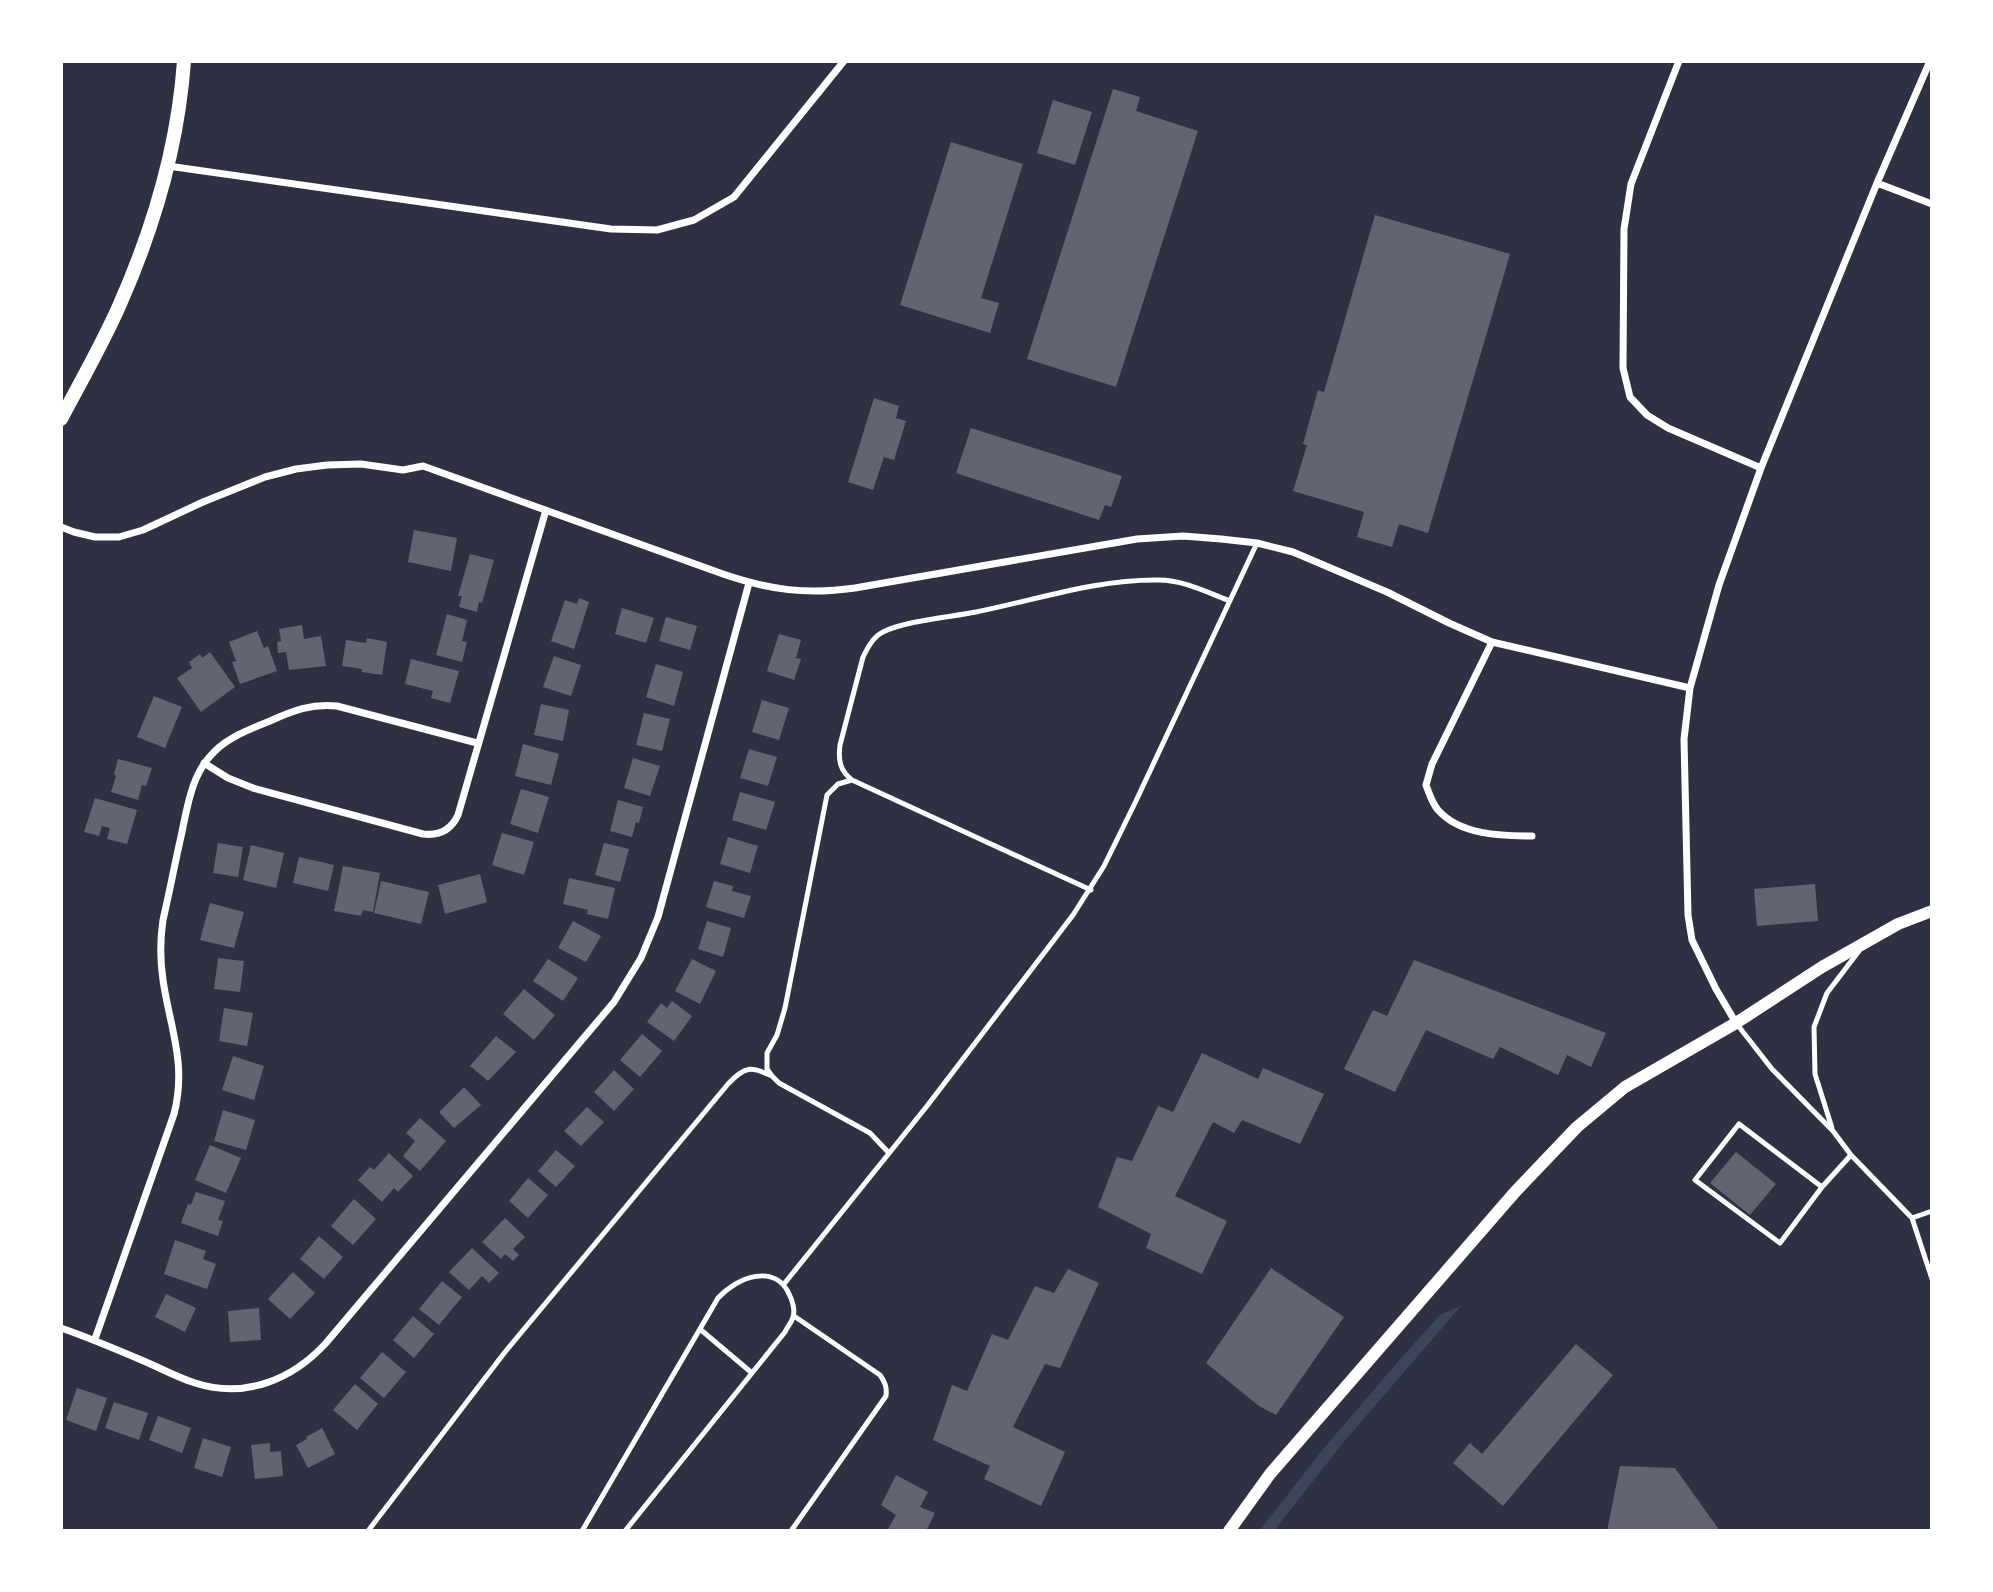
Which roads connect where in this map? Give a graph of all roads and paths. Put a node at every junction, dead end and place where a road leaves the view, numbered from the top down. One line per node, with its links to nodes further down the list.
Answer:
1 (184, 61): 5 (main road)
2 (844, 61): 5 (street)
3 (1679, 61): 9 (street)
4 (1930, 61): 6 (street)
5 (169, 166): 8 (main road)
6 (1877, 183): 7 (street); 9 (street)
7 (1932, 204)
8 (61, 419)
9 (1761, 468): 16 (street)
10 (546, 510): 11 (street); 13 (street); 17 (street)
11 (61, 527)
12 (1257, 543): 13 (street); 14 (lane); 15 (street)
13 (749, 583): 37 (street)
14 (1230, 601): 19 (lane); 21 (lane)
15 (1492, 642): 16 (street); 20 (street)
16 (1690, 688): 24 (street)
17 (477, 743): 18 (street); 18 (street)
18 (204, 763): 37 (street)
19 (852, 780): 21 (lane); 25 (lane)
20 (1532, 836)
21 (1091, 890): 27 (lane)
22 (1932, 911): 23 (street)
23 (1866, 942): 24 (street); 26 (lane)
24 (1736, 1023): 26 (lane); 43 (street)
25 (772, 1076): 27 (lane); 39 (lane)
26 (1833, 1131): 28 (lane)
27 (889, 1153): 33 (lane)
28 (1851, 1155): 29 (lane); 31 (lane)
29 (1822, 1187): 29 (lane)
30 (1932, 1211): 31 (lane)
31 (1912, 1218): 32 (lane)
32 (1932, 1279)
33 (784, 1284): 34 (lane); 36 (lane)
34 (794, 1315): 38 (lane); 42 (lane)
35 (61, 1328): 37 (street)
36 (701, 1330): 38 (lane); 40 (lane)
37 (95, 1339)
38 (752, 1373): 41 (lane)
39 (368, 1531)
40 (582, 1531)
41 (625, 1531)
42 (791, 1531)
43 (1229, 1531)

